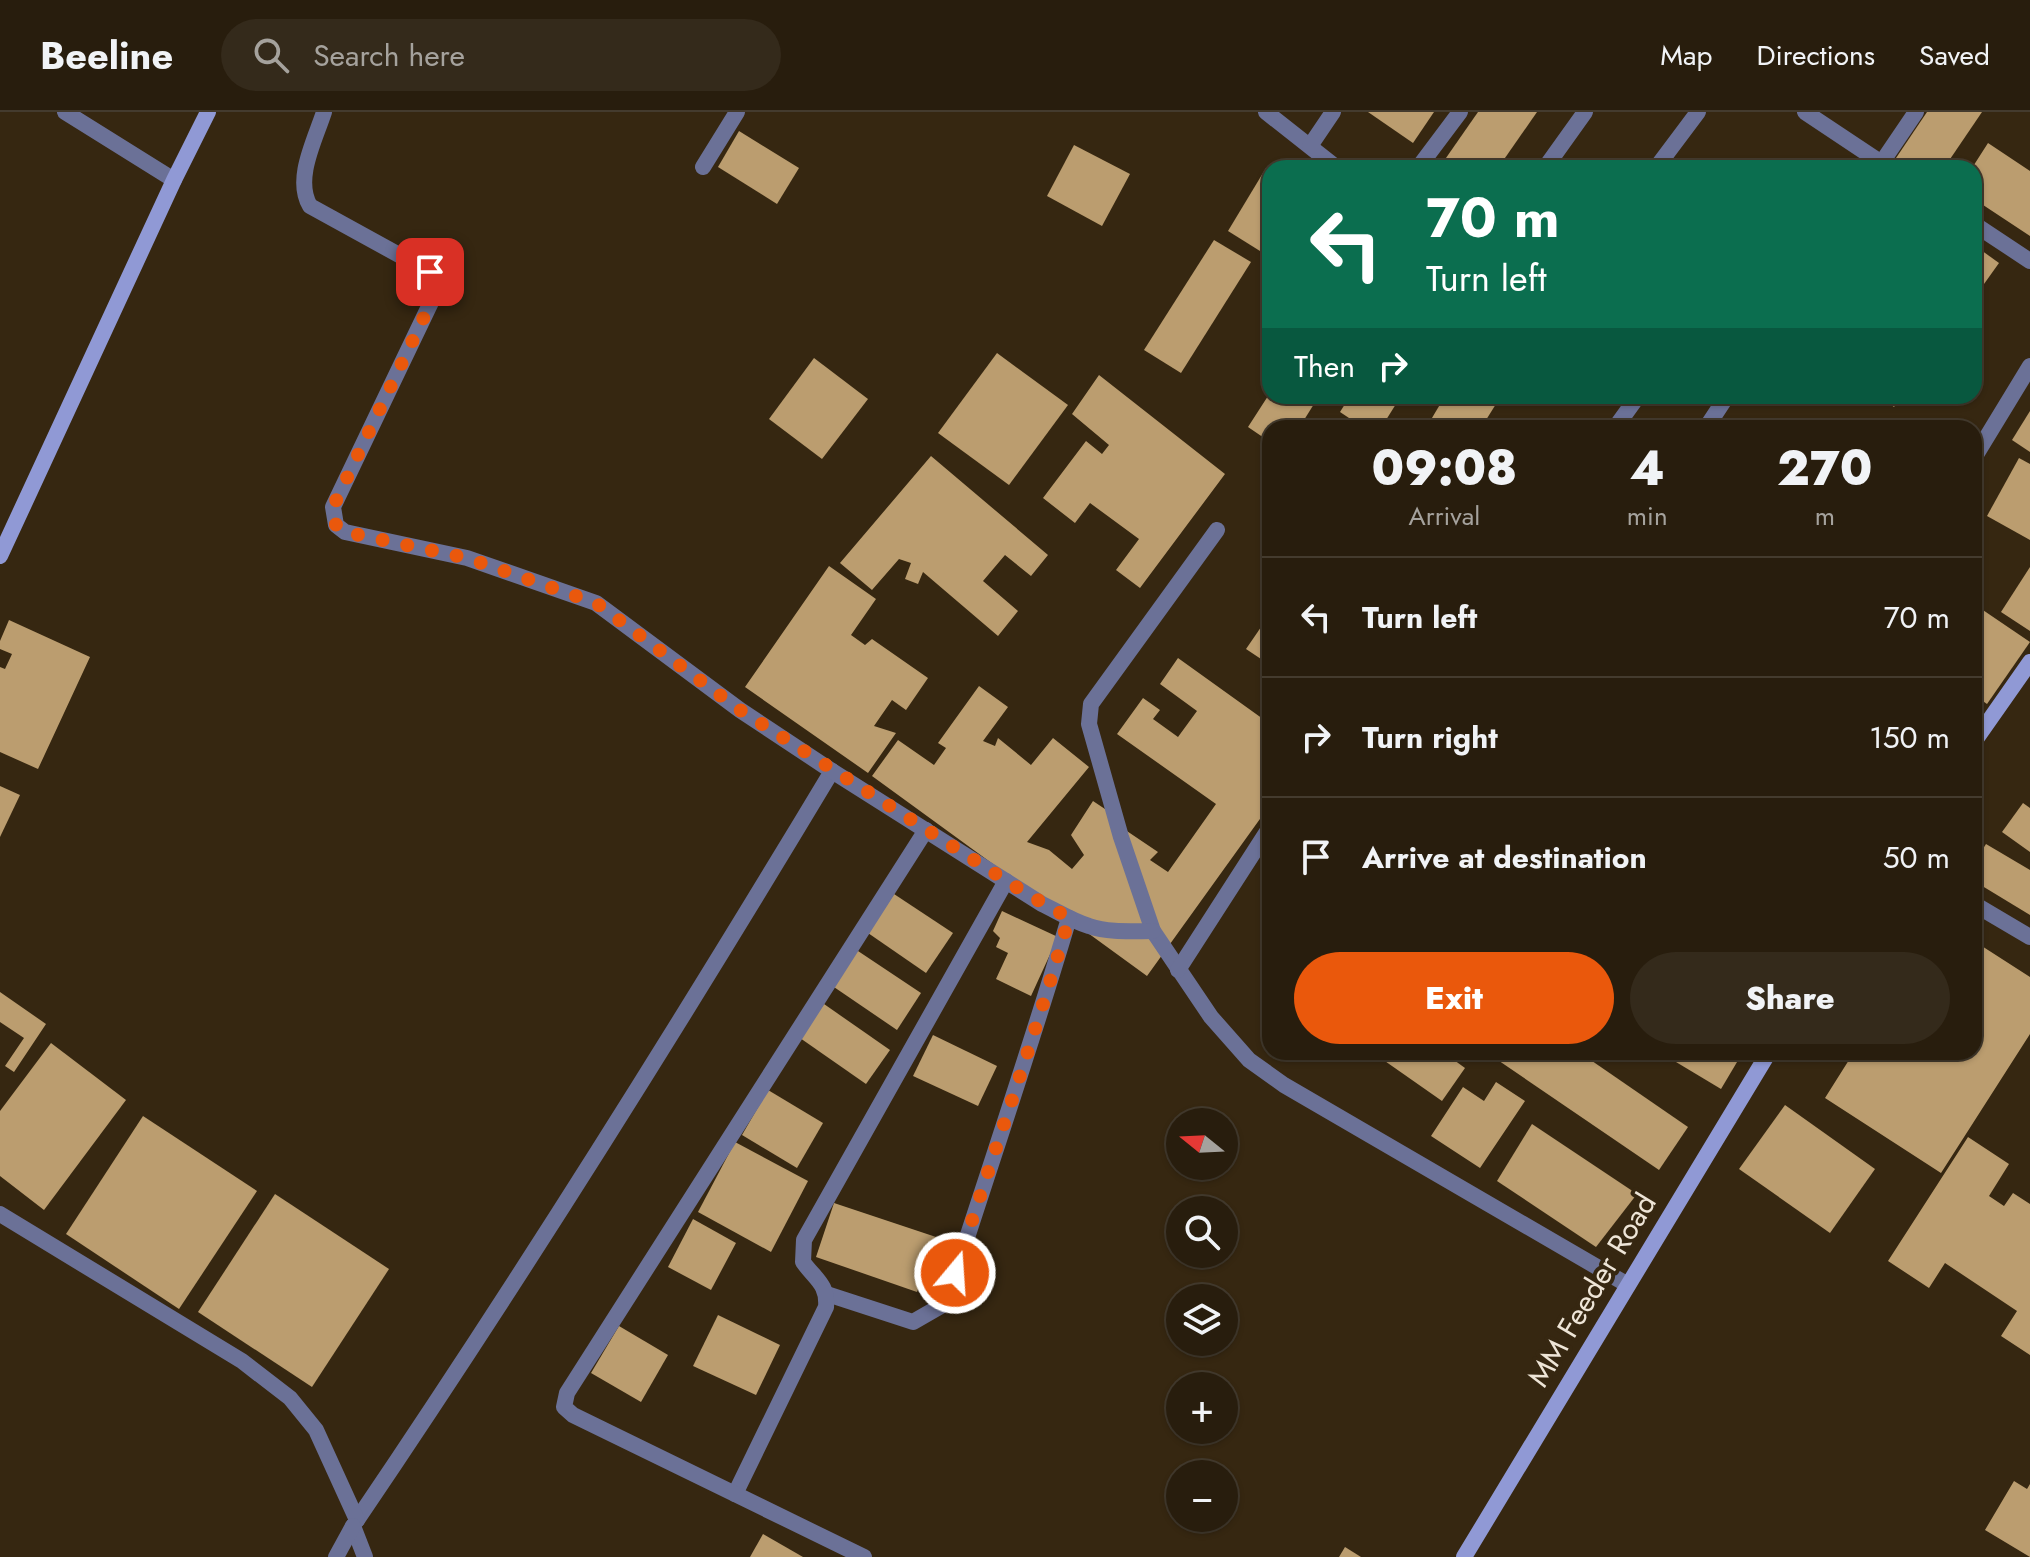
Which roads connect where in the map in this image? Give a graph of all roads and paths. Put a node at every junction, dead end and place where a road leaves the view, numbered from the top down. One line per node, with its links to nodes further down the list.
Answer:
1 (65, 112): 20 (street)
2 (208, 112): 20 (street)
3 (324, 112): 29 (street)
4 (737, 112): 19 (street)
5 (1266, 112): 12 (street)
6 (1333, 112): 12 (street)
7 (1460, 112): 14 (street)
8 (1585, 112): 15 (street)
9 (1698, 112): 16 (street)
10 (1805, 112): 17 (street)
11 (1916, 112): 18 (street)
12 (1310, 146): 13 (street)
13 (1327, 160)
14 (1424, 160)
15 (1551, 160)
16 (1662, 160)
17 (1873, 160)
18 (1886, 160)
19 (703, 167)
20 (174, 180): 26 (street)
21 (1982, 229): 22 (street)
22 (2030, 261)
23 (2030, 366): 24 (street)
24 (1982, 445)
25 (1217, 530): 35 (street)
26 (0, 556)
27 (2030, 662): 28 (street)
28 (1982, 731)
29 (832, 771): 30 (street); 39 (street)
30 (926, 830): 32 (street); 42 (street)
31 (1262, 839): 37 (street)
32 (1006, 881): 34 (street); 41 (street)
33 (1982, 909): 36 (street)
34 (1069, 918): 35 (street); 41 (street)
35 (1153, 931): 37 (street)
36 (2030, 937)
37 (1178, 970): 40 (street)
38 (1764, 1060): 40 (street, MM Feeder Road)
39 (0, 1214)
40 (1628, 1285): 46 (street, MM Feeder Road)
41 (827, 1294): 42 (street)
42 (735, 1494): 45 (street)
43 (336, 1557): 44 (street)
44 (365, 1557)
45 (864, 1557)
46 (1464, 1557)

